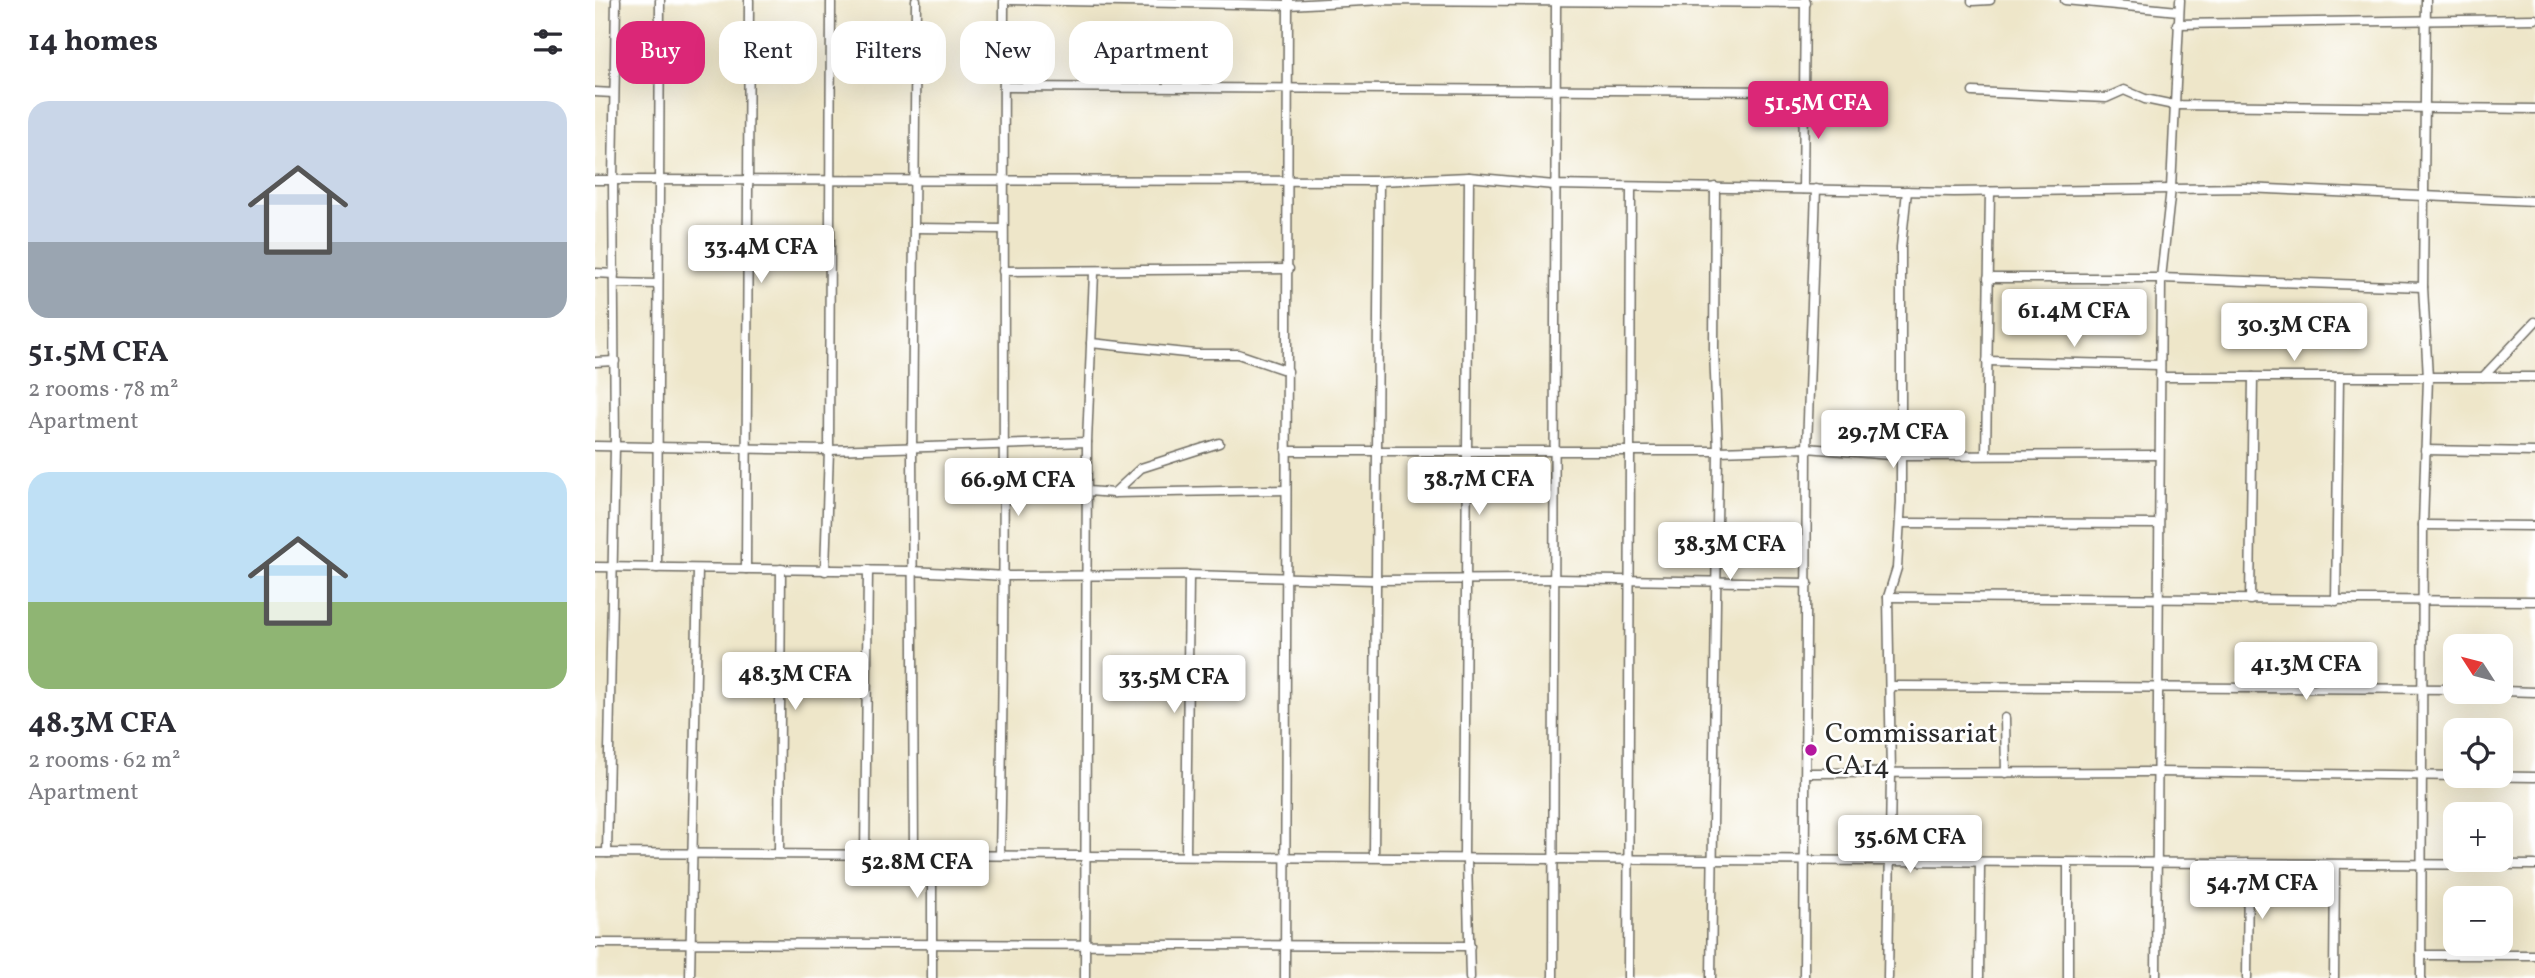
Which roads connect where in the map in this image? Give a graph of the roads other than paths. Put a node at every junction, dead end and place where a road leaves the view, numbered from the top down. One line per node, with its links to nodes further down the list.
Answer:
1 (616, 0): 25 (street)
2 (660, 0): 34 (street)
3 (748, 0): 35 (street)
4 (831, 0): 32 (street)
5 (916, 0): 36 (street)
6 (1005, 0): 14 (street); 19 (street)
7 (1990, 0): 13 (street)
8 (2066, 0): 15 (street)
9 (2180, 0): 15 (street)
10 (2426, 0): 16 (street)
11 (1556, 1): 12 (street); 14 (street); 21 (street)
12 (1806, 1): 22 (street)
13 (1972, 1)
14 (1288, 2): 20 (street)
15 (2178, 11): 18 (street)
16 (2426, 18): 17 (street); 18 (street); 27 (street)
17 (2535, 19)
18 (2178, 24): 26 (street)
19 (1004, 87): 20 (street); 37 (street)
20 (1288, 88): 21 (street); 33 (street)
21 (1557, 88): 22 (street); 39 (street)
22 (1805, 91): 43 (street)
23 (595, 92): 25 (street)
24 (1973, 92): 26 (street)
25 (613, 93): 31 (street)
26 (2174, 105): 27 (street); 42 (street)
27 (2424, 109): 28 (street); 47 (street)
28 (2535, 109)
29 (1469, 177): 38 (street); 39 (street); 84 (street)
30 (595, 180): 31 (street)
31 (613, 180): 34 (street); 55 (street)
32 (831, 180): 35 (street); 36 (street); 83 (street)
33 (1288, 180): 37 (street); 38 (street); 51 (street)
34 (659, 181): 35 (street); 59 (street)
35 (747, 181): 81 (street)
36 (916, 181): 37 (street); 49 (street)
37 (1004, 181): 50 (street)
38 (1379, 181): 88 (street)
39 (1554, 185): 40 (street); 89 (street)
40 (1631, 187): 41 (street); 87 (street)
41 (1715, 187): 43 (street); 90 (street)
42 (2171, 188): 46 (street); 47 (street); 57 (street)
43 (1803, 189): 44 (street)
44 (1816, 189): 45 (street); 80 (street)
45 (1907, 191): 46 (street); 94 (street)
46 (1990, 192): 56 (street)
47 (2424, 198): 48 (street); 60 (street)
48 (2535, 201)
49 (916, 228): 50 (street); 82 (street)
50 (1003, 229): 52 (street)
51 (1289, 269): 53 (street); 67 (street)
52 (1003, 271): 53 (street); 76 (street)
53 (1094, 272): 62 (street)
54 (595, 273): 55 (street)
55 (614, 274): 58 (street)
56 (1988, 278): 57 (street); 63 (street)
57 (2161, 278): 60 (street); 66 (street)
58 (615, 283): 59 (street); 65 (street)
59 (658, 284): 79 (street)
60 (2423, 287): 73 (street)
61 (2535, 321): 71 (street)
62 (1091, 343): 67 (street); 74 (street)
63 (1987, 361): 66 (street); 92 (street)
64 (595, 362): 65 (street)
65 (615, 362): 78 (street)
66 (2160, 365): 68 (street)
67 (1288, 370): 86 (street)
68 (2160, 377): 69 (street); 93 (street)
69 (2253, 377): 70 (street); 122 (street)
70 (2339, 377): 73 (street); 124 (street)
71 (2483, 377): 72 (street); 73 (street)
72 (2535, 377)
73 (2428, 378): 85 (street)
74 (1087, 442): 76 (street); 96 (street)
75 (1219, 443): 97 (street)
76 (1002, 444): 82 (street); 113 (street)
77 (595, 446): 78 (street)
78 (615, 447): 79 (street); 102 (street)
79 (657, 447): 81 (street); 104 (street)
80 (1807, 448): 90 (street); 94 (street); 120 (street)
81 (745, 449): 83 (street); 106 (street)
82 (912, 449): 83 (street); 110 (street)
83 (829, 450): 109 (street)
84 (1464, 450): 88 (street); 89 (street); 117 (street)
85 (2425, 450): 91 (street); 100 (street)
86 (1286, 451): 88 (street); 95 (street)
87 (1628, 451): 89 (street); 90 (street); 118 (street)
88 (1375, 452): 116 (street)
89 (1556, 452): 115 (street)
90 (1718, 452): 119 (street)
91 (2535, 452)
92 (1986, 455): 93 (street); 94 (street)
93 (2159, 455): 99 (street)
94 (1902, 456): 98 (street)
95 (1286, 490): 97 (street); 114 (street)
96 (1088, 491): 97 (street); 111 (street)
97 (1114, 494)
98 (1900, 523): 99 (street); 121 (street)
99 (2158, 524): 123 (street)
100 (2423, 525): 101 (street); 125 (street)
101 (2535, 526)
102 (611, 566): 103 (street); 104 (street); 141 (street)
103 (595, 567)
104 (657, 568): 105 (street)
105 (698, 569): 106 (street); 145 (street)
106 (746, 569): 107 (street)
107 (781, 569): 109 (street); 142 (street)
108 (868, 570): 109 (street); 110 (street); 146 (street)
109 (825, 571)
110 (912, 571): 113 (street); 147 (street)
111 (1086, 575): 112 (street); 113 (street); 149 (street)
112 (1189, 575): 114 (street); 144 (street)
113 (1006, 576): 143 (street)
114 (1287, 577): 116 (street); 150 (street)
115 (1556, 579): 117 (street); 118 (street); 155 (street)
116 (1375, 580): 117 (street); 151 (street)
117 (1465, 580): 152 (street)
118 (1628, 580): 119 (street); 153 (street)
119 (1716, 580): 120 (street); 154 (street)
120 (1808, 583): 135 (street)
121 (1888, 597): 123 (street); 127 (street)
122 (2250, 600): 123 (street); 124 (street)
123 (2157, 601): 129 (street)
124 (2336, 601): 125 (street)
125 (2423, 601): 126 (street); 128 (street)
126 (2535, 601)
127 (1891, 686): 129 (street); 137 (street)
128 (2422, 687): 129 (street); 130 (street); 138 (street)
129 (2158, 688): 134 (street)
130 (2443, 688)
131 (2513, 691): 132 (street)
132 (2535, 692)
133 (2005, 718): 136 (street)
134 (2157, 772): 136 (street); 138 (street); 159 (street)
135 (1807, 773): 137 (street); 157 (street)
136 (2006, 774): 137 (street)
137 (1891, 775): 156 (street)
138 (2420, 775): 139 (street); 162 (street)
139 (2535, 777)
140 (595, 853): 141 (street)
141 (607, 853): 145 (street)
142 (779, 854): 145 (street); 146 (street)
143 (1000, 855): 148 (street); 149 (street)
144 (1186, 855): 149 (street); 150 (street)
145 (691, 856): 166 (street)
146 (865, 856): 147 (street)
147 (914, 856): 148 (street)
148 (932, 856): 167 (street)
149 (1086, 856): 168 (street)
150 (1287, 856): 151 (street); 170 (street)
151 (1374, 856): 152 (street)
152 (1466, 859): 155 (street); 169 (street)
153 (1626, 859): 154 (street); 155 (street); 179 (street)
154 (1711, 859): 157 (street); 180 (street)
155 (1552, 860): 178 (street)
156 (1889, 860): 157 (street); 158 (street); 182 (street)
157 (1803, 861): 181 (street)
158 (1980, 862): 160 (street); 183 (street)
159 (2156, 862): 160 (street); 161 (street); 185 (street)
160 (2068, 863): 184 (street)
161 (2248, 863): 163 (street); 186 (street)
162 (2419, 864): 163 (street); 164 (street); 171 (street)
163 (2335, 865): 187 (street)
164 (2535, 865)
165 (595, 943): 166 (street)
166 (690, 943): 167 (street); 173 (street)
167 (931, 943): 168 (street); 174 (street)
168 (1086, 946): 170 (street); 175 (street)
169 (1470, 946): 170 (street); 177 (street)
170 (1285, 947): 176 (street)
171 (2421, 955): 172 (street); 188 (street)
172 (2535, 955)
173 (690, 978)
174 (932, 978)
175 (1085, 978)
176 (1285, 978)
177 (1470, 978)
178 (1553, 978)
179 (1628, 978)
180 (1711, 978)
181 (1804, 978)
182 (1888, 978)
183 (1979, 978)
184 (2068, 978)
185 (2156, 978)
186 (2247, 978)
187 (2334, 978)
188 (2421, 978)

